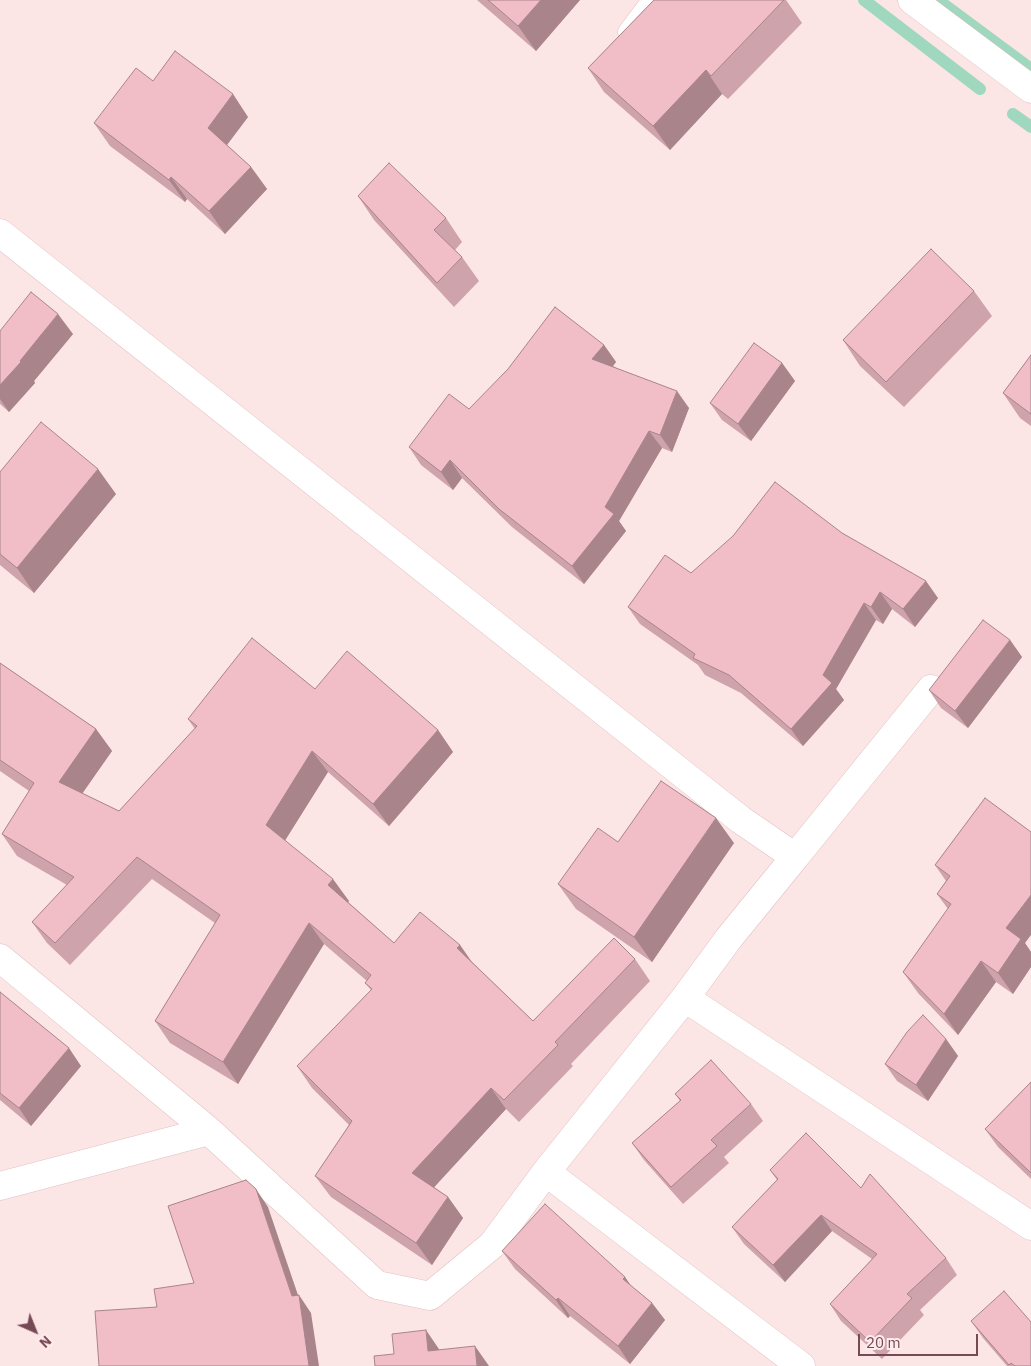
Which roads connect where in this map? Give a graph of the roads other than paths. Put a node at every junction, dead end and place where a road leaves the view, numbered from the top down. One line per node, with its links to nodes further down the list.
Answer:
1 (651, 0): 3 (lane)
2 (912, 0): 4 (street)
3 (616, 46)
4 (1031, 89)
5 (0, 233): 7 (street)
6 (932, 689): 7 (street)
7 (796, 857): 9 (street)
8 (0, 958): 10 (street)
9 (685, 998): 11 (street); 13 (street)
10 (209, 1131): 11 (street); 12 (street)
11 (546, 1172): 14 (street)
12 (0, 1186)
13 (1031, 1226)
14 (801, 1366)

